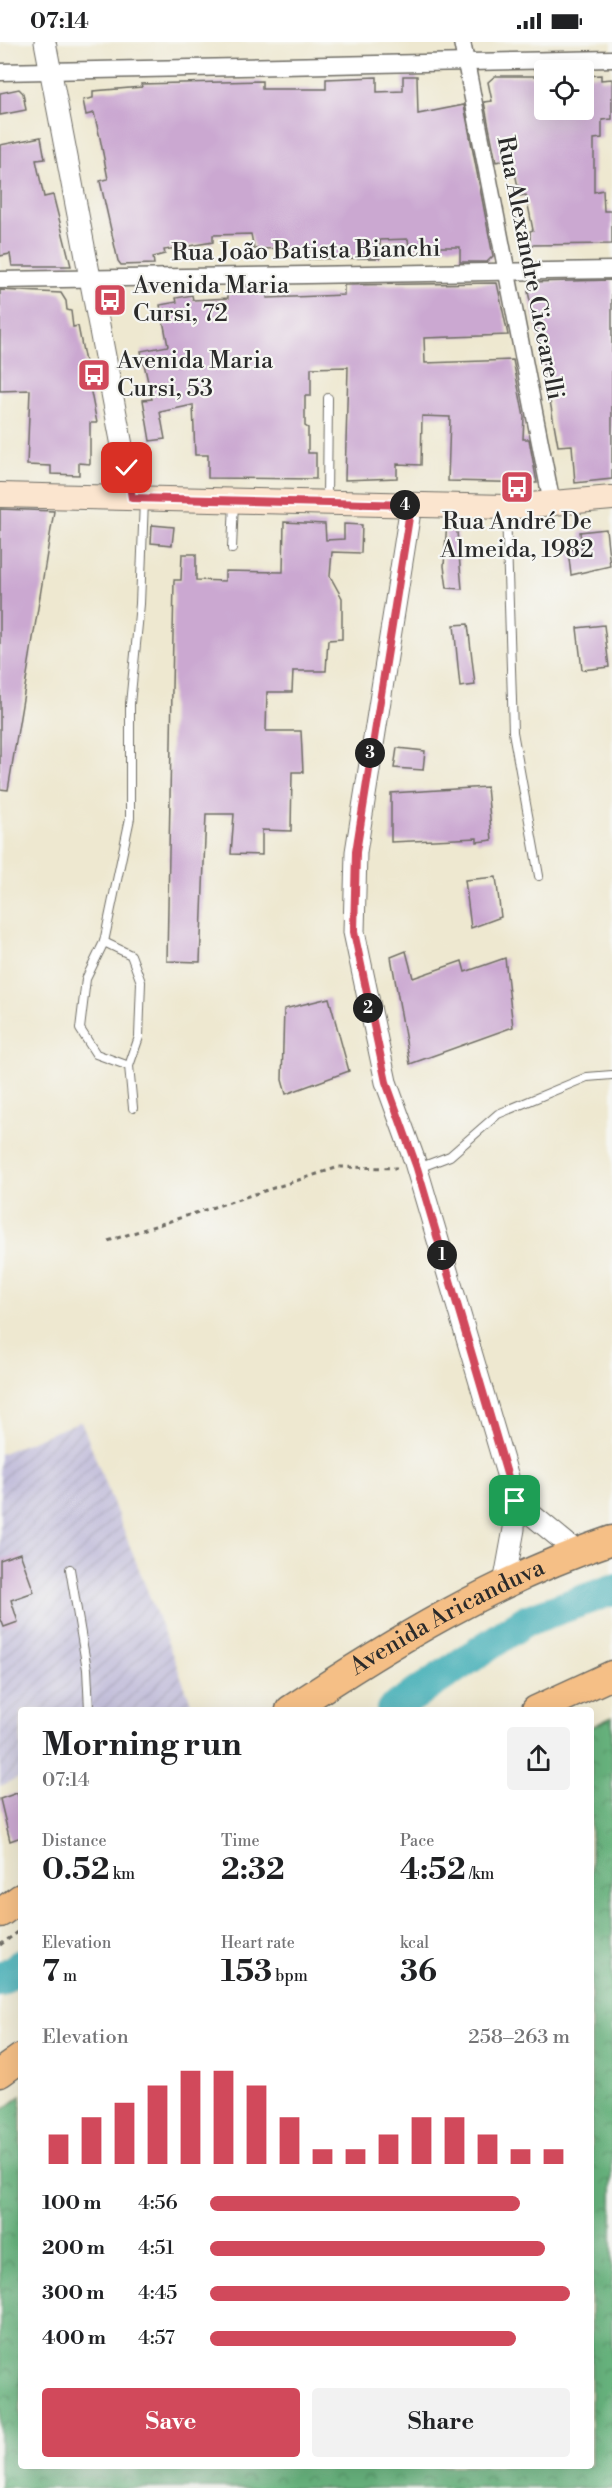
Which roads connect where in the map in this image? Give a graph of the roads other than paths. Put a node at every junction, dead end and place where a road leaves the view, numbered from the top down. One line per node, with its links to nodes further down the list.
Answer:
1 (45, 42): 5 (street)
2 (462, 42): 4 (street, Rua Alexandre Ciccarelli)
3 (612, 59): 4 (street)
4 (465, 62): 5 (street); 8 (street, Rua Alexandre Ciccarelli)
5 (50, 71): 6 (street); 9 (street)
6 (0, 72)
7 (612, 270): 8 (street, Rua João Batista Bianchi)
8 (506, 272): 9 (street, Rua João Batista Bianchi); 17 (street, Rua Alexandre Ciccarelli)
9 (90, 279): 10 (street, Rua João Batista Bianchi); 14 (street)
10 (0, 280)
11 (328, 398): 16 (lane)
12 (0, 495): 14 (main road)
13 (612, 498): 17 (main road)
14 (138, 499): 15 (main road); 22 (lane)
15 (234, 501): 16 (main road); 20 (lane)
16 (327, 503): 18 (main road)
17 (552, 504): 19 (main road)
18 (411, 505): 19 (main road); 26 (street)
19 (506, 507): 21 (lane)
20 (232, 549)
21 (539, 876)
22 (104, 942): 23 (lane); 23 (lane)
23 (129, 1066): 25 (lane)
24 (612, 1075): 26 (lane)
25 (133, 1108)
26 (417, 1168): 27 (street)
27 (515, 1501): 29 (street); 31 (street)
28 (612, 1540): 29 (highway, Avenida Aricanduva)
29 (577, 1552): 31 (highway, Avenida Aricanduva)
30 (70, 1569): 33 (lane)
31 (504, 1584): 34 (highway, Avenida Aricanduva)
32 (612, 1675): 35 (highway)
33 (89, 1707)
34 (295, 1707)
35 (543, 1707)
36 (18, 1900): 37 (highway)
37 (0, 1913)
38 (18, 2060): 39 (highway)
39 (0, 2073)

